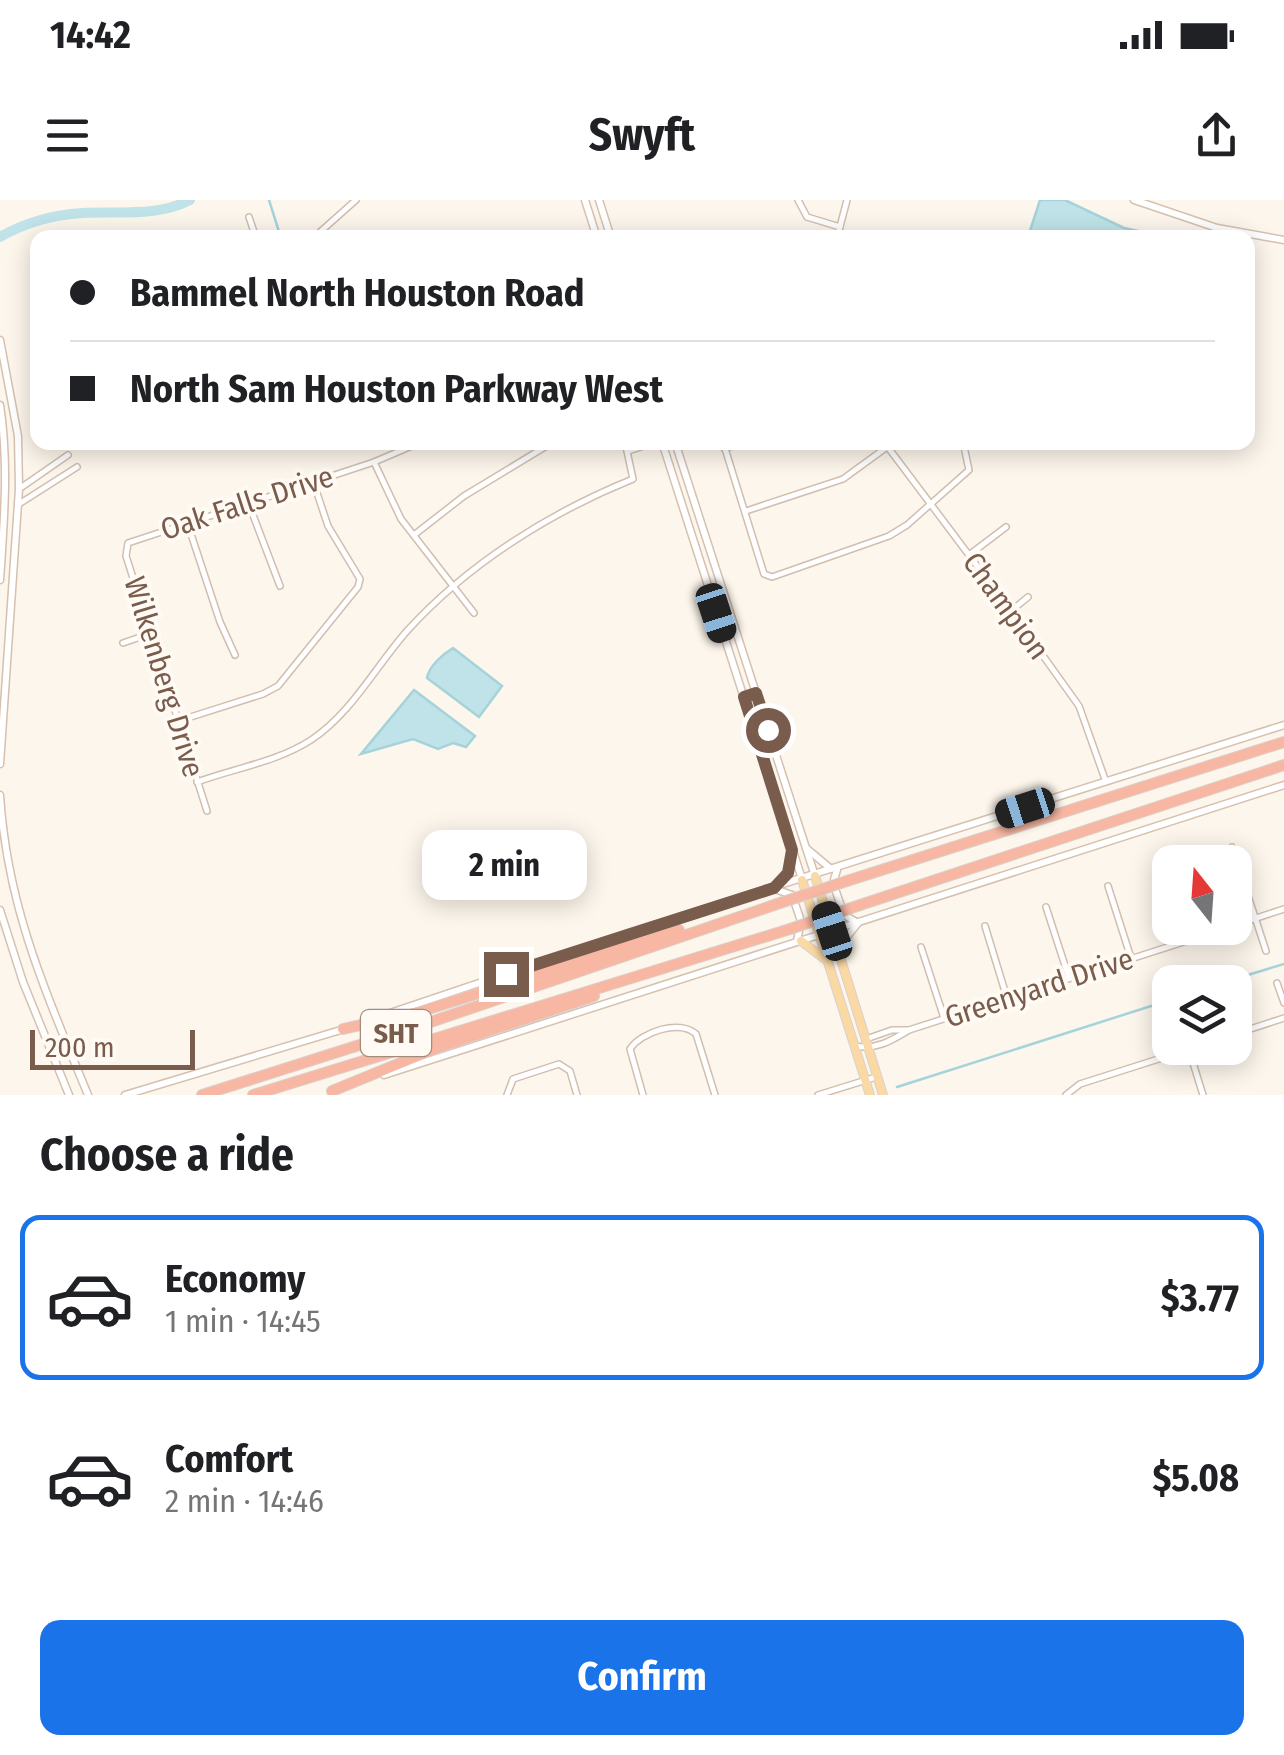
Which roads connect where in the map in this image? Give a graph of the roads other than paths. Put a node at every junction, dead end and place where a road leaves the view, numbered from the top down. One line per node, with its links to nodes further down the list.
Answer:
1 (356, 200): 12 (street)
2 (586, 200): 9 (main road)
3 (599, 200): 8 (main road)
4 (798, 200): 10 (street)
5 (848, 200): 10 (street)
6 (1134, 200): 16 (main road)
7 (249, 217): 11 (street)
8 (606, 221): 9 (main road); 14 (main road)
9 (594, 225): 13 (main road)
10 (840, 226): 15 (street)
11 (253, 230)
12 (322, 230)
13 (596, 230)
14 (609, 230)
15 (839, 230)
16 (1228, 230)
17 (1255, 235): 18 (main road)
18 (1284, 240)
19 (0, 340): 35 (main road)
20 (0, 405): 36 (main road)
21 (397, 450): 32 (street, Oak Falls Drive)
22 (539, 450): 44 (street)
23 (631, 450): 30 (street)
24 (662, 450): 52 (main road)
25 (678, 450): 51 (main road)
26 (725, 450): 40 (street)
27 (879, 450): 40 (street)
28 (889, 450): 38 (street, Champion)
29 (965, 450): 38 (street)
30 (628, 451): 50 (street)
31 (68, 455): 35 (street)
32 (374, 462): 34 (street, Oak Falls Drive); 44 (street)
33 (76, 467): 39 (street)
34 (313, 481): 37 (street, Oak Falls Drive); 62 (street)
35 (19, 489): 36 (main road); 39 (main road)
36 (3, 497): 41 (main road)
37 (248, 502): 42 (street, Oak Falls Drive); 49 (street)
38 (930, 502): 40 (street); 47 (street, Champion)
39 (18, 504): 41 (main road); 59 (main road)
40 (744, 512)
41 (2, 513): 46 (main road)
42 (187, 522): 45 (street, Oak Falls Drive); 58 (street)
43 (1006, 527): 47 (street)
44 (412, 536): 50 (street)
45 (128, 542): 56 (street, Wilkenberg Drive)
46 (1, 548): 48 (main road)
47 (969, 555): 54 (street, Champion)
48 (0, 580)
49 (280, 586)
50 (452, 586): 55 (street); 67 (street)
51 (723, 590): 52 (main road); 60 (main road)
52 (710, 593): 61 (main road)
53 (1028, 597): 54 (street)
54 (1012, 610): 68 (street, Champion)
55 (474, 613)
56 (150, 634): 57 (street); 62 (street, Wilkenberg Drive)
57 (123, 643)
58 (235, 655)
59 (3, 666): 65 (main road)
60 (756, 693): 61 (main road); 72 (main road)
61 (744, 697): 73 (main road)
62 (178, 721): 67 (street, Wilkenberg Drive)
63 (1284, 725): 68 (main road)
64 (1284, 742): 84 (highway, SHT, bridge)
65 (0, 764)
66 (1284, 765): 95 (highway, SHT, bridge)
67 (196, 782): 71 (street, Wilkenberg Drive)
68 (1106, 782): 74 (main road)
69 (1284, 785): 87 (main road)
70 (0, 796): 77 (main road)
71 (207, 810)
72 (806, 847): 74 (main road); 75 (main road)
73 (792, 850): 76 (main road); 79 (main road)
74 (836, 868): 75 (main road); 87 (main road)
75 (815, 876): 76 (main road); 89 (main road)
76 (802, 880): 79 (main road); 90 (main road)
77 (5, 881): 99 (main road)
78 (1108, 886): 97 (street)
79 (774, 888): 91 (main road); 108 (main road)
80 (1046, 907): 100 (street)
81 (1252, 909): 85 (street)
82 (1284, 909): 85 (street)
83 (0, 910): 101 (main road)
84 (757, 910): 108 (highway); 120 (highway, SHT)
85 (1255, 918): 86 (street); 94 (street)
86 (1252, 919)
87 (858, 922): 89 (main road); 96 (main road)
88 (985, 926): 103 (street)
89 (832, 931): 90 (main road); 96 (main road)
90 (820, 935): 91 (main road); 98 (main road)
91 (799, 942): 98 (main road); 116 (main road)
92 (1172, 945): 97 (street, Greenyard Drive)
93 (921, 947): 105 (street)
94 (1266, 950)
95 (702, 956): 116 (highway); 121 (highway, SHT)
96 (840, 957): 109 (main road)
97 (1131, 958): 100 (street, Greenyard Drive)
98 (828, 961): 110 (main road)
99 (39, 975): 101 (main road); 115 (main road)
100 (1069, 978): 103 (street, Greenyard Drive)
101 (23, 982): 117 (main road)
102 (1277, 983): 104 (street)
103 (1006, 998): 105 (street, Greenyard Drive)
104 (1284, 1003)
105 (944, 1018): 109 (street, Greenyard Drive)
106 (1284, 1018): 107 (street)
107 (1252, 1028)
108 (343, 1029): 119 (main road)
109 (867, 1043): 110 (street); 113 (main road)
110 (855, 1046): 114 (main road)
111 (1152, 1061): 129 (street)
112 (1195, 1065): 130 (street)
113 (876, 1077): 114 (street); 128 (main road)
114 (865, 1080): 126 (street); 127 (main road)
115 (87, 1092): 118 (main road)
116 (327, 1093)
117 (69, 1095)
118 (97, 1095)
119 (125, 1095)
120 (202, 1095)
121 (253, 1095)
122 (507, 1095): 123 (street)
123 (577, 1095)
124 (643, 1095): 125 (street)
125 (714, 1095)
126 (818, 1095)
127 (870, 1095)
128 (883, 1095)
129 (1066, 1095)
130 (1203, 1095)

